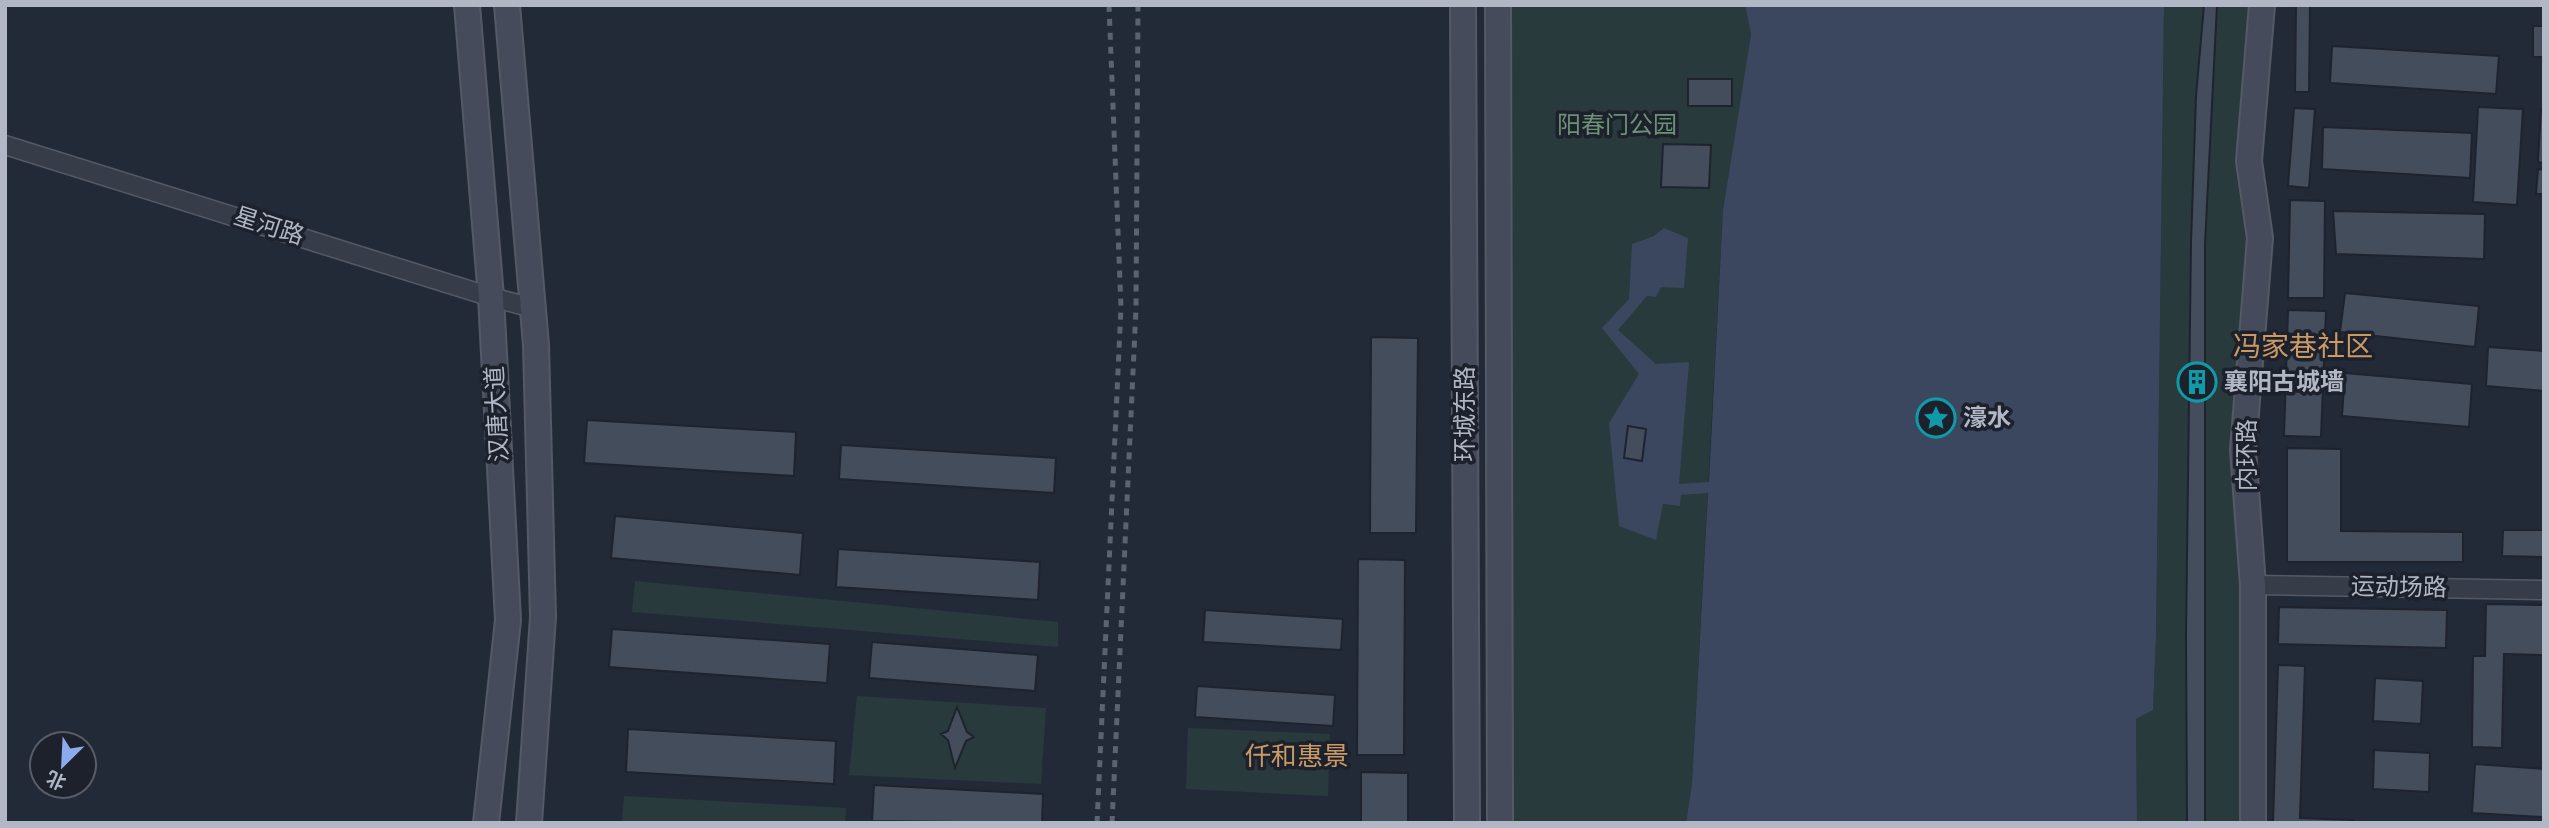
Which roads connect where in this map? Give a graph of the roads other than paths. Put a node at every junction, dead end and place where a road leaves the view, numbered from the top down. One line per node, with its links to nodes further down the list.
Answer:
1 (467, 5): 7 (main road, 汉唐大道)
2 (507, 5): 8 (main road, 汉唐大道)
3 (1463, 5): 13 (main road, 环城东路)
4 (1499, 5): 14 (main road, 环城东路)
5 (2262, 5): 9 (main road, 内环路)
6 (5, 145): 7 (street, 星河路)
7 (491, 297): 8 (street, 星河路); 11 (main road, 汉唐大道)
8 (533, 308): 12 (main road, 汉唐大道)
9 (2253, 585): 10 (street, 运动场路); 15 (main road, 内环路)
10 (2544, 590)
11 (486, 823)
12 (528, 823)
13 (1467, 823)
14 (1500, 823)
15 (2253, 823)

